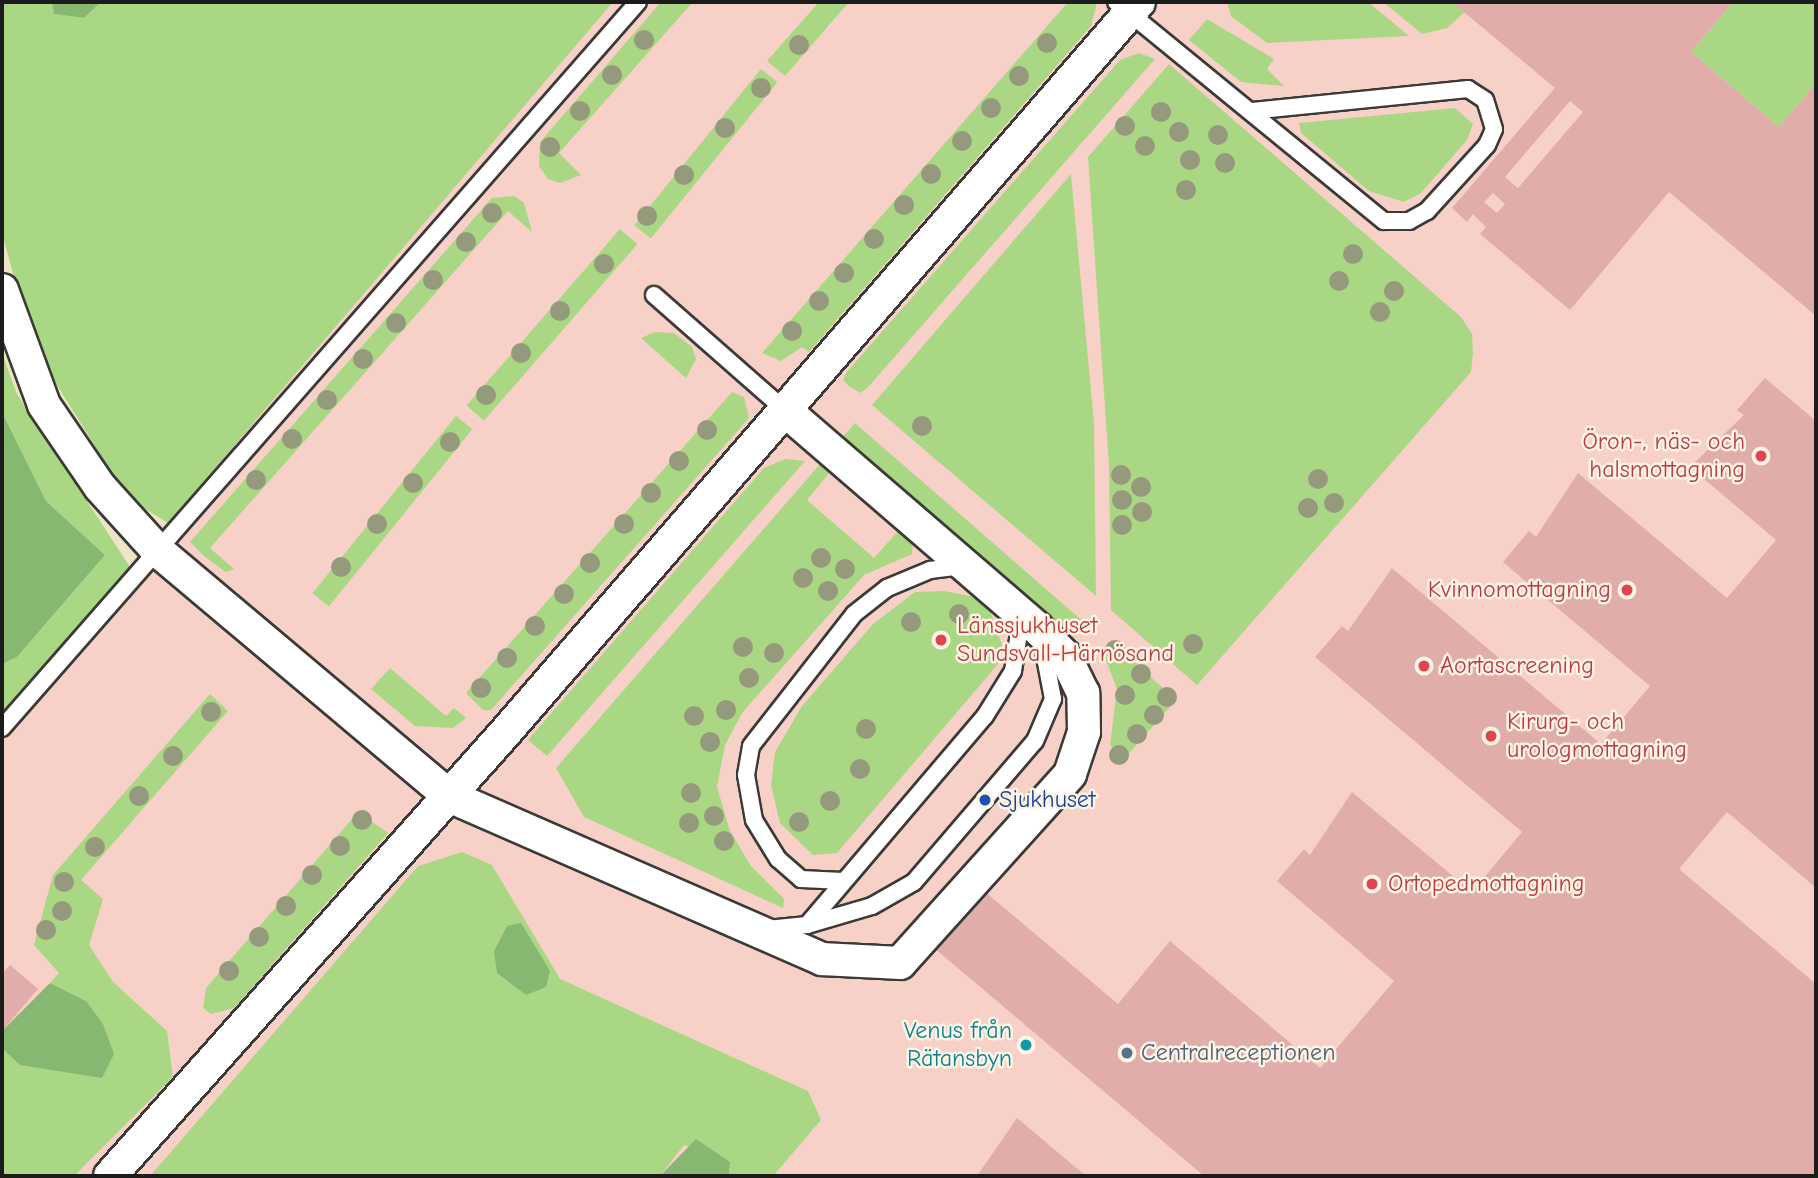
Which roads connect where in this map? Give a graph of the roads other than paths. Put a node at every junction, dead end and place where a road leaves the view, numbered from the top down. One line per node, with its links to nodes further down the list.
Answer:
1 (638, 2): 7 (lane)
2 (1128, 5): 3 (lane); 6 (street)
3 (1250, 111): 3 (lane)
4 (2, 290): 7 (street)
5 (654, 295): 6 (lane)
6 (786, 411): 8 (street); 12 (street)
7 (157, 550): 11 (lane); 12 (street)
8 (970, 565): 9 (street); 13 (lane)
9 (1009, 601): 10 (street); 13 (lane)
10 (1037, 626): 14 (lane); 15 (street)
11 (2, 728)
12 (449, 796): 15 (street); 16 (street)
13 (843, 881): 14 (lane)
14 (807, 925): 15 (lane)
15 (753, 930)
16 (110, 1176)

